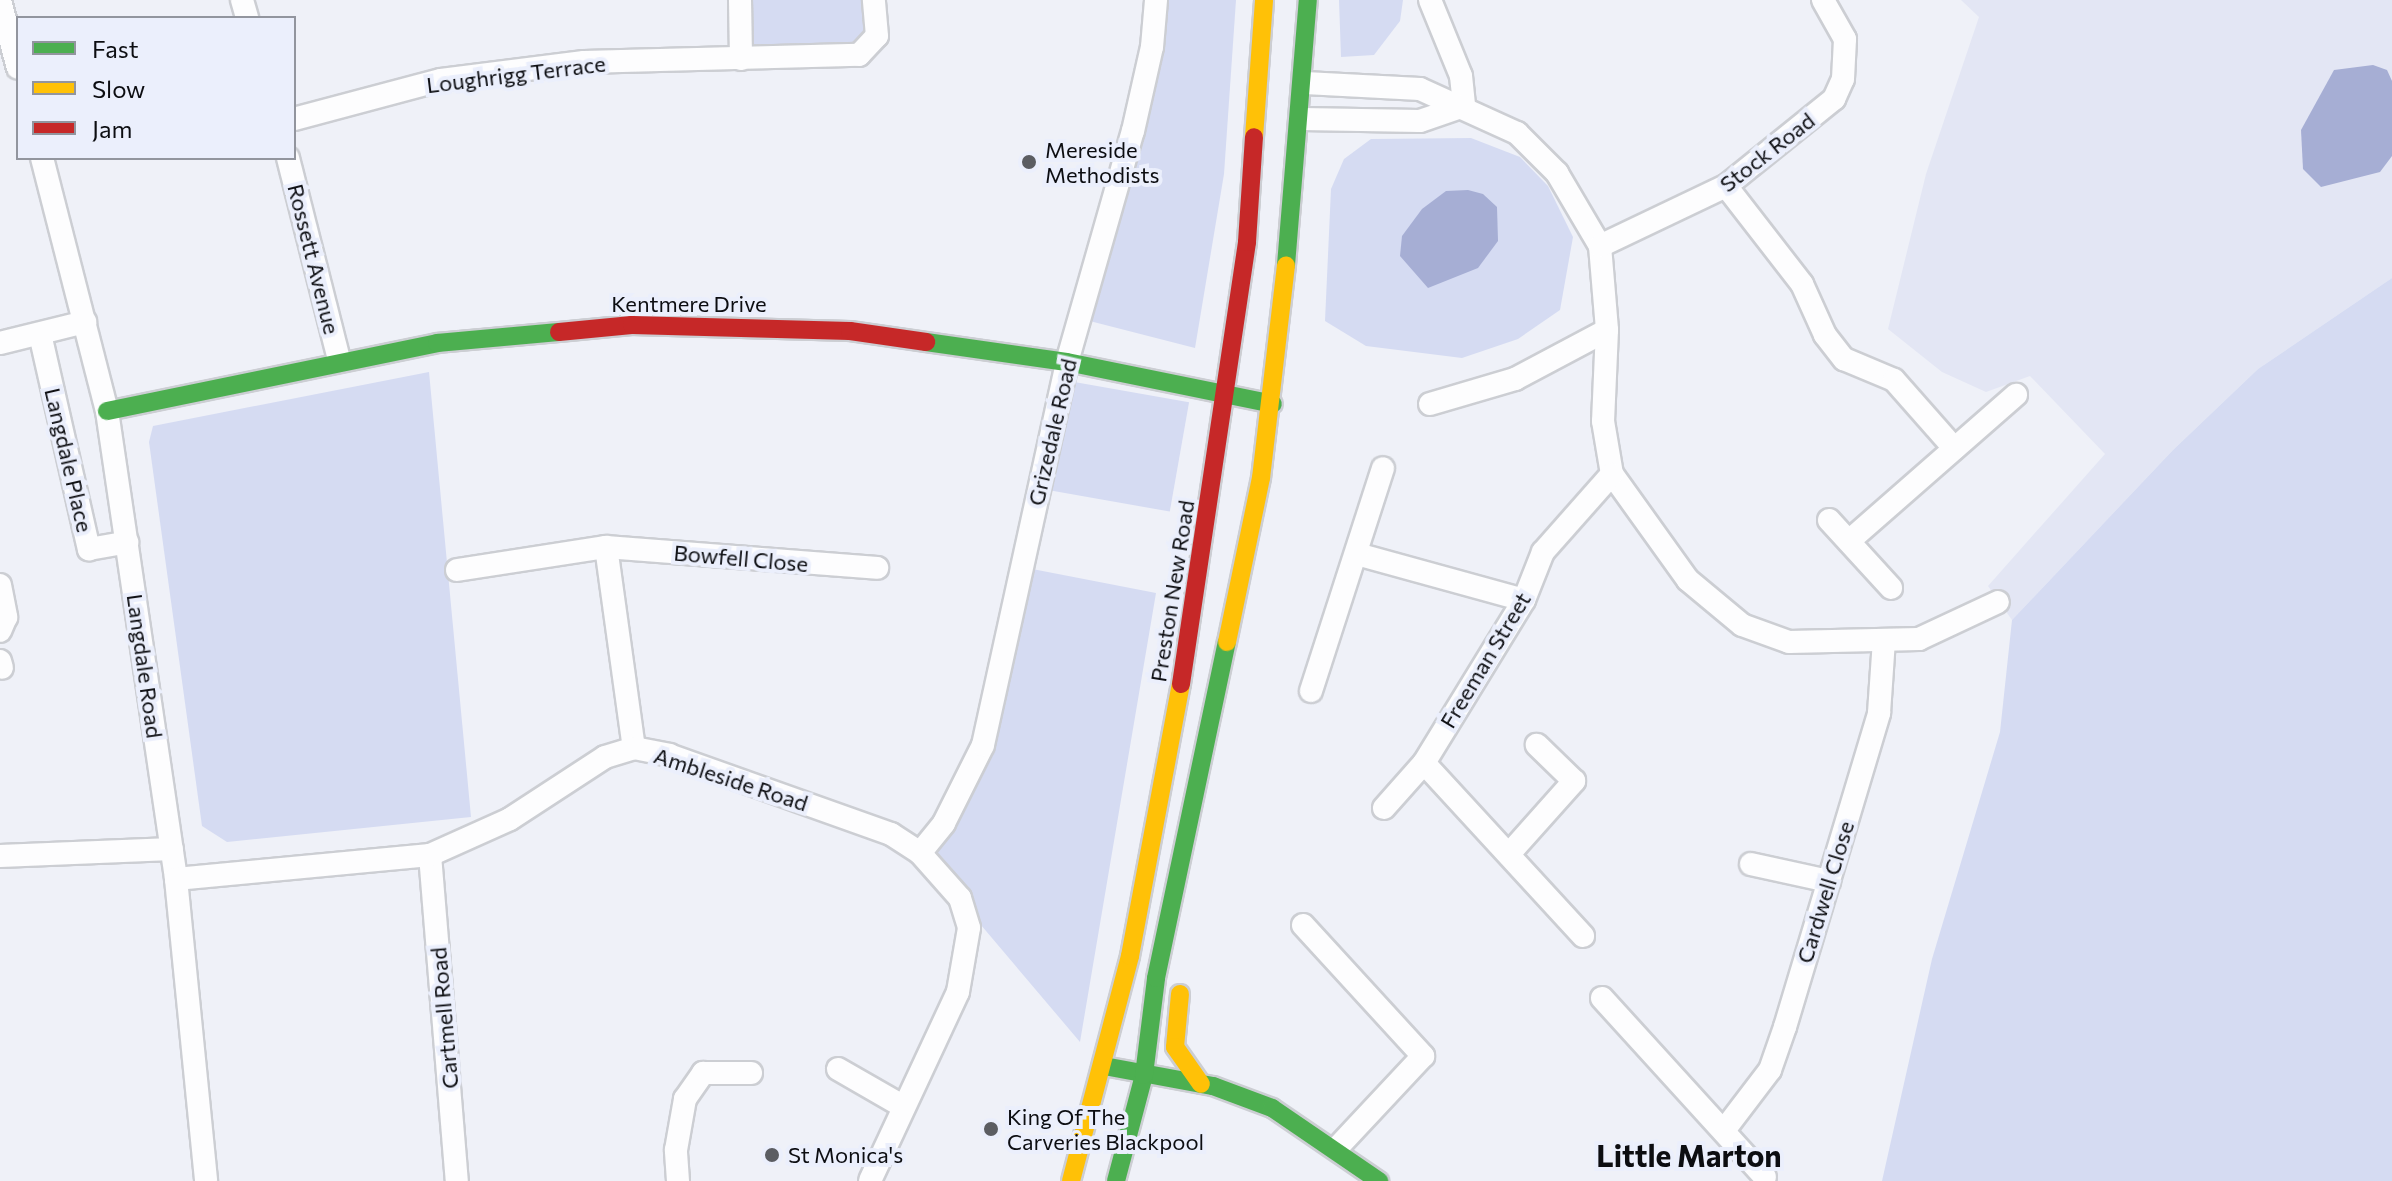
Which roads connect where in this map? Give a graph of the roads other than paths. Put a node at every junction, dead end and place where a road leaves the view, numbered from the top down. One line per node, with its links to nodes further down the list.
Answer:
1 (740, 0): 10 (street)
2 (874, 0): 10 (street, Loughrigg Terrace)
3 (1156, 0): 27 (street, Grizedale Road)
4 (1264, 0): 9 (main road, Preston New Road)
5 (1308, 0): 12 (main road)
6 (1430, 0): 13 (street)
7 (1823, 0): 20 (street, Stock Road)
8 (1, 6): 11 (street)
9 (1262, 57): 14 (main road); 17 (main road, Preston New Road)
10 (741, 59): 15 (street, Loughrigg Terrace)
11 (16, 61)
12 (1305, 83): 13 (street); 14 (main road); 16 (main road)
13 (1464, 106): 16 (street); 21 (street)
14 (1280, 108): 16 (main road); 17 (main road)
15 (296, 118)
16 (1302, 119): 30 (main road)
17 (1257, 138): 28 (main road, Preston New Road)
18 (43, 160): 22 (street, Langdale Road)
19 (289, 160): 26 (street, Rossett Avenue)
20 (1726, 186): 21 (street, Stock Road); 33 (street)
21 (1600, 246): 23 (street)
22 (85, 322): 24 (street); 32 (street, Langdale Road)
23 (1607, 330): 31 (street); 35 (street)
24 (40, 334): 25 (street); 38 (street, Langdale Place)
25 (0, 343)
26 (339, 360): 27 (main road, Kentmere Drive); 32 (main road, Kentmere Drive)
27 (1067, 362): 28 (main road, Kentmere Drive); 57 (street, Grizedale Road)
28 (1226, 395): 30 (main road, Kentmere Drive); 68 (main road, Preston New Road)
29 (2016, 395): 33 (street)
30 (1273, 404): 53 (main road)
31 (1430, 404)
32 (107, 411): 38 (street, Langdale Road)
33 (1954, 448): 37 (street)
34 (1383, 468): 40 (street)
35 (1612, 474): 45 (street, Freeman Street); 48 (street)
36 (1829, 520): 37 (street)
37 (1849, 541): 44 (street)
38 (127, 542): 56 (street, Langdale Road)
39 (606, 547): 41 (street, Bowfell Close); 42 (street, Bowfell Close); 51 (street)
40 (1357, 554): 45 (street); 49 (street)
41 (877, 568)
42 (457, 570)
43 (0, 585): 47 (street)
44 (1891, 588)
45 (1524, 600): 52 (street, Freeman Street)
46 (1998, 602): 48 (street)
47 (0, 631)
48 (1884, 640): 63 (street, Cardwell Close)
49 (1311, 691)
50 (1537, 745): 58 (street)
51 (634, 748): 57 (street, Ambleside Road); 59 (street, Ambleside Road)
52 (1424, 763): 54 (street, Freeman Street); 58 (street)
53 (1194, 806): 55 (main road); 71 (main road)
54 (1384, 808)
55 (1206, 847)
56 (172, 849): 60 (street); 62 (street, Langdale Road)
57 (920, 853): 73 (street, Ambleside Road)
58 (1509, 854): 65 (street)
59 (430, 855): 62 (street, Ambleside Road); 78 (street, Cartmell Road)
60 (0, 856)
61 (1751, 864): 63 (street)
62 (176, 879): 77 (street, Langdale Road)
63 (1829, 881): 74 (street, Cardwell Close)
64 (1303, 925): 75 (street)
65 (1583, 936)
66 (1184, 969): 72 (main road)
67 (1602, 998): 74 (street)
68 (1104, 1066): 71 (main road); 81 (main road, Preston New Road)
69 (838, 1069): 73 (street)
70 (751, 1073): 79 (street)
71 (1144, 1075): 72 (main road); 82 (main road)
72 (1201, 1084): 75 (main road)
73 (904, 1107): 80 (street, Ambleside Road)
74 (1725, 1129): 76 (street)
75 (1337, 1148): 83 (main road)
76 (1765, 1177)
77 (201, 1181)
78 (457, 1181)
79 (678, 1181)
80 (870, 1181)
81 (1071, 1181)
82 (1116, 1181)
83 (1379, 1181)

